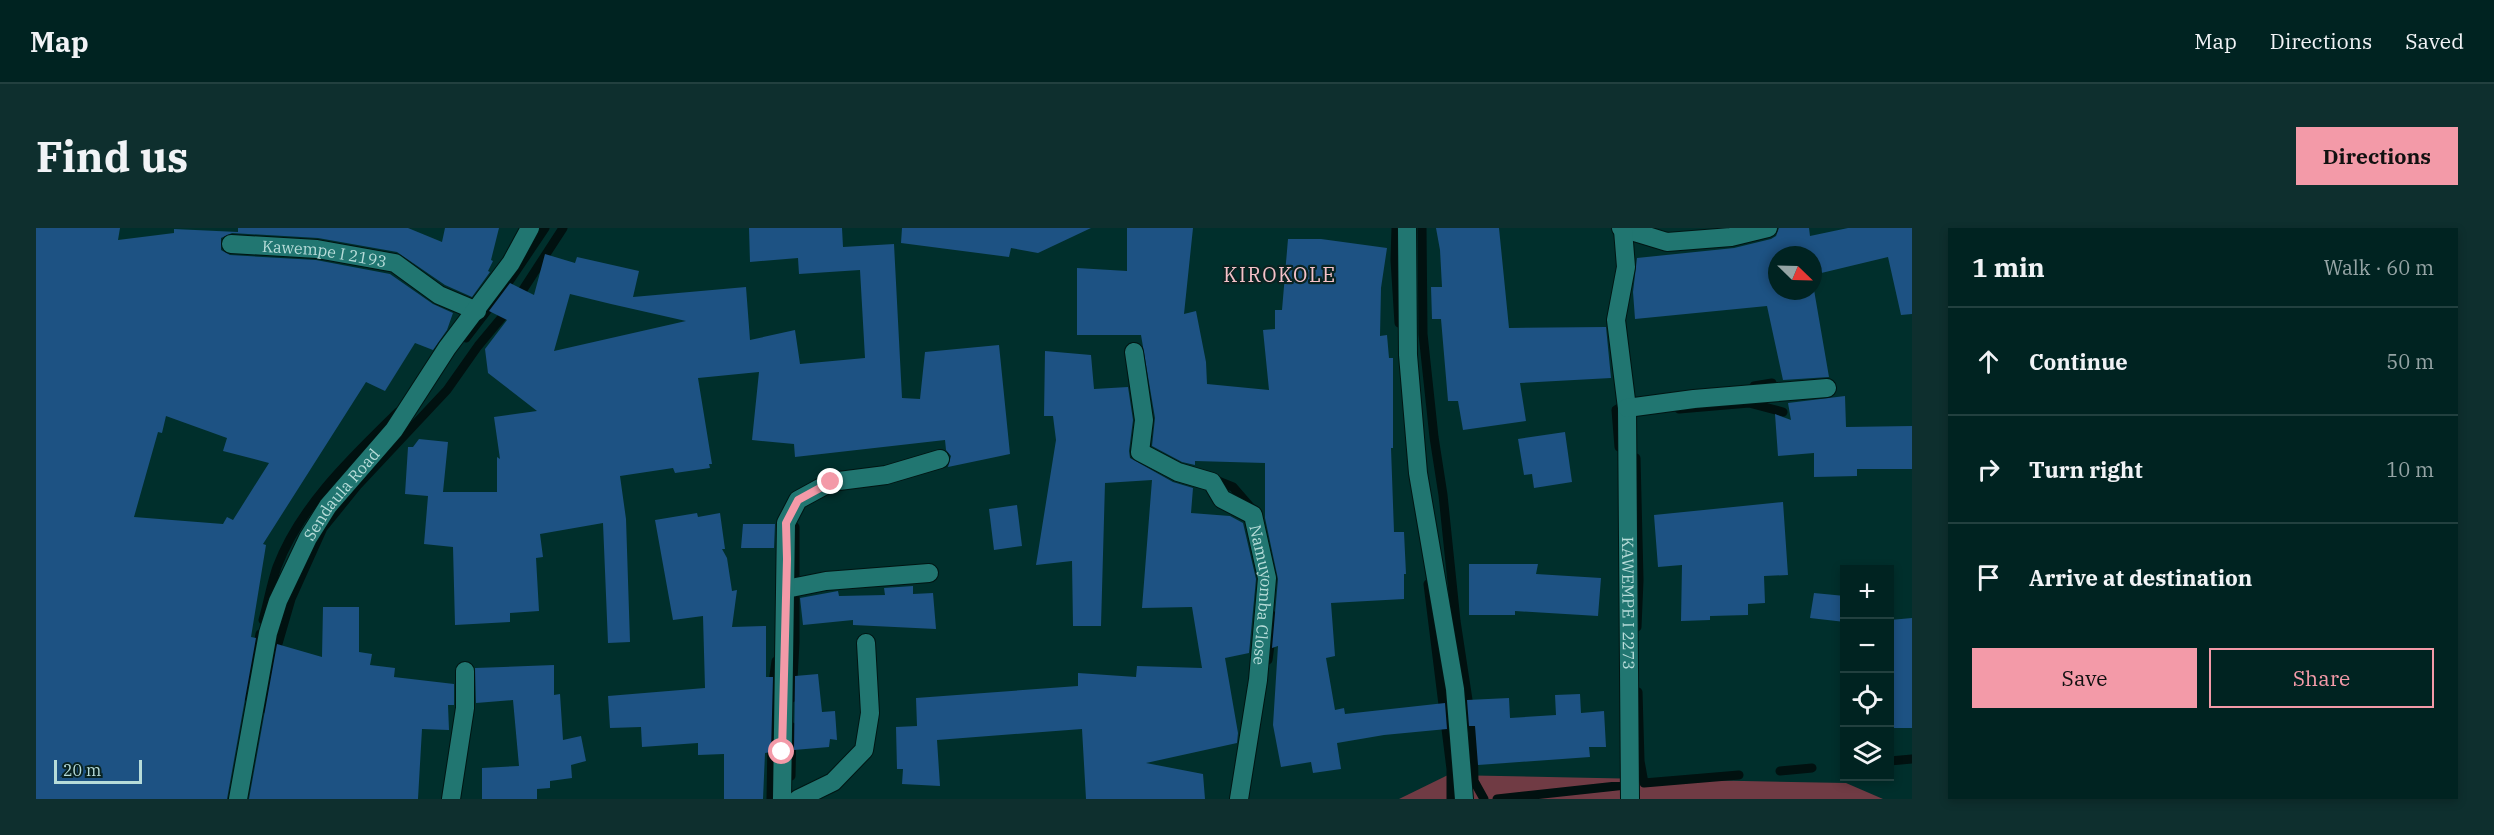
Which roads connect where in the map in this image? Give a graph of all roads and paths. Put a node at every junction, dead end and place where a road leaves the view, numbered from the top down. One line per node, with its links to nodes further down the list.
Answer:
1 (530, 228): 6 (street, Sendaula Road)
2 (1407, 228): 20 (street)
3 (1768, 228): 4 (street)
4 (1622, 229): 9 (street, KAWEMPE I 2273)
5 (231, 244): 6 (street, Kawempe I 2193)
6 (477, 311): 15 (street, Sendaula Road)
7 (1134, 352): 19 (street, Namuyomba Close)
8 (1827, 388): 9 (street)
9 (1627, 408): 21 (street, KAWEMPE I 2273)
10 (940, 459): 12 (street)
11 (929, 573): 12 (street)
12 (786, 588): 17 (street)
13 (866, 644): 18 (street)
14 (465, 671): 16 (street)
15 (238, 799)
16 (451, 799)
17 (782, 799)
18 (798, 799)
19 (1239, 799)
20 (1464, 799)
21 (1630, 799)

